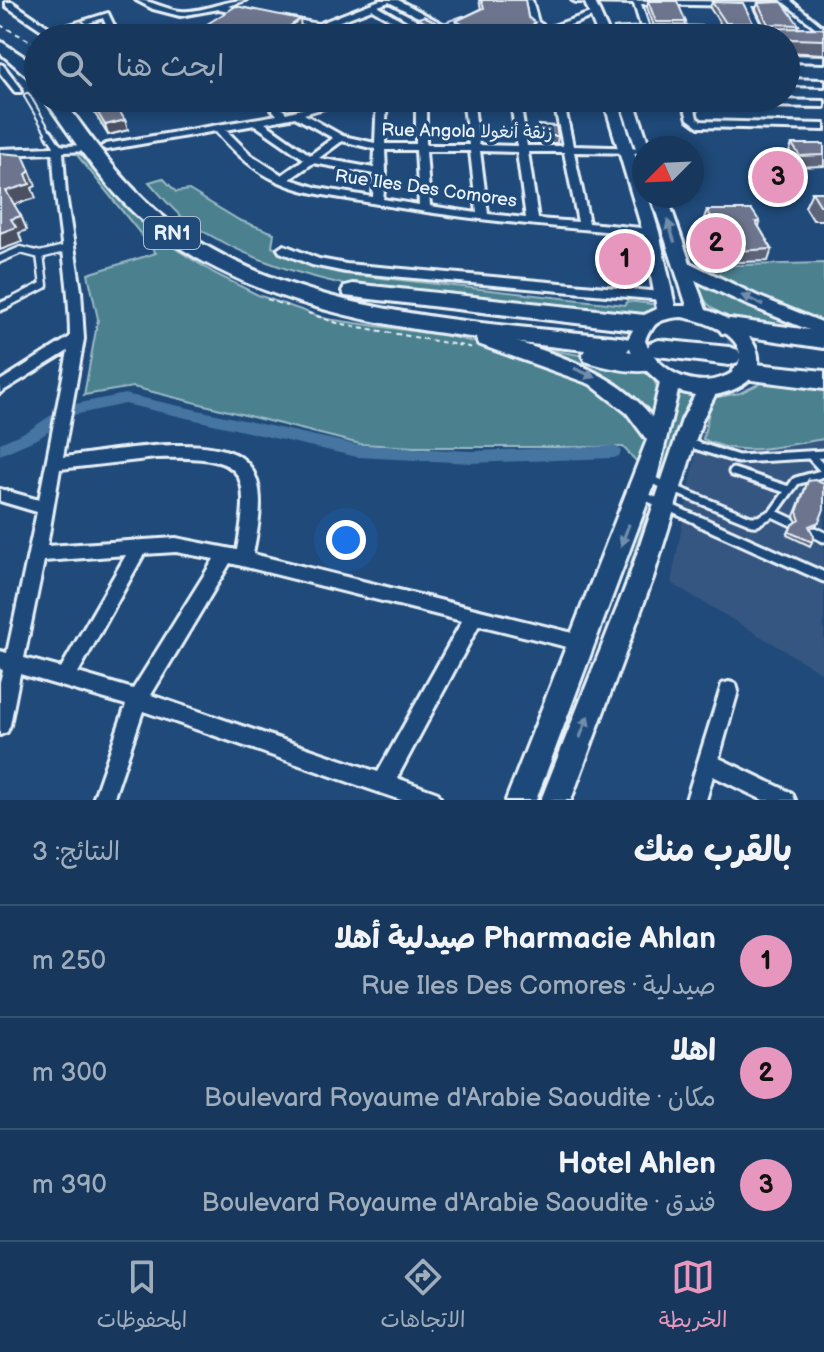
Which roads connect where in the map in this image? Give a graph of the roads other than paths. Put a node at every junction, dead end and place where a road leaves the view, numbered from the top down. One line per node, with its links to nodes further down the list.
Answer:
1 (140, 0): 14 (street)
2 (242, 0): 14 (street)
3 (390, 0): 13 (street); 28 (street)
4 (528, 0): 30 (street)
5 (576, 0): 6 (street); 21 (main road)
6 (589, 0): 8 (street); 17 (main road)
7 (802, 0): 15 (street)
8 (637, 2): 11 (street); 34 (street)
9 (781, 2): 11 (street); 15 (street)
10 (8, 3): 22 (street)
11 (746, 4): 35 (street)
12 (91, 5): 18 (street)
13 (371, 5): 26 (street); 27 (street)
14 (220, 7): 16 (street)
15 (794, 7): 36 (street)
16 (256, 14)
17 (596, 14): 21 (street); 33 (main road)
18 (105, 15): 23 (street); 24 (street)
19 (472, 16): 29 (lane)
20 (274, 18): 25 (street)
21 (582, 18): 31 (street); 32 (main road)
22 (40, 24)
23 (83, 24)
24 (109, 24)
25 (303, 24)
26 (325, 24)
27 (404, 24)
28 (440, 24)
29 (450, 24)
30 (535, 24)
31 (565, 24)
32 (588, 24)
33 (597, 24)
34 (644, 24)
35 (756, 24)
36 (823, 29)
37 (0, 36): 39 (highway)
38 (0, 46): 42 (highway)
39 (24, 54)
40 (800, 58): 41 (street)
41 (824, 59)
42 (24, 63)
43 (0, 67): 46 (street)
44 (800, 82): 45 (street)
45 (824, 83)
46 (23, 93)
47 (800, 104): 48 (street)
48 (824, 104)
49 (35, 112): 70 (lane)
50 (65, 112): 69 (highway, RN1)
51 (74, 112): 69 (highway, RN1)
52 (280, 112): 63 (street)
53 (304, 112): 62 (street)
54 (381, 112): 71 (street)
55 (421, 112): 72 (street)
56 (469, 112): 73 (street)
57 (518, 112): 74 (street)
58 (561, 112): 75 (street)
59 (619, 112): 76 (main road)
60 (623, 112): 67 (main road)
61 (691, 112): 66 (street)
62 (297, 114): 63 (street); 68 (street, Rue Angola زنقة أنغولا)
63 (284, 117): 64 (street)
64 (257, 122): 65 (street); 79 (street)
65 (218, 127): 69 (street); 81 (street, Rue Iles Des Comores)
66 (824, 127)
67 (636, 136)
68 (340, 138): 71 (street, Rue Angola زنقة أنغولا); 79 (street)
69 (92, 144): 70 (street); 94 (highway, RN1); 95 (highway, RN1)
70 (58, 147): 78 (street); 89 (street)
71 (379, 147): 72 (street, Rue Angola زنقة أنغولا); 80 (street)
72 (421, 147): 73 (street, Rue Angola زنقة أنغولا); 84 (street)
73 (473, 147): 74 (street, Rue Angola زنقة أنغولا); 85 (street)
74 (523, 149): 75 (street, Rue Angola زنقة أنغولا); 86 (street)
75 (569, 149): 76 (street, Rue Angola زنقة أنغولا); 87 (street)
76 (626, 150): 77 (street, Rue Angola زنقة أنغولا); 88 (main road)
77 (632, 150)
78 (0, 152)
79 (310, 159): 80 (street); 81 (street)
80 (381, 172): 82 (street)
81 (282, 180): 82 (street, Rue Iles Des Comores)
82 (378, 201): 84 (street, Rue Iles Des Comores)
83 (663, 208): 93 (main road, one-way to 83)
84 (425, 209): 85 (street, Rue Iles Des Comores)
85 (483, 216): 86 (street, Rue Iles Des Comores)
86 (532, 219): 87 (street, Rue Iles Des Comores)
87 (584, 225): 88 (street, Rue Iles Des Comores)
88 (651, 232): 98 (main road)
89 (68, 248): 91 (lane); 100 (street)
90 (284, 249): 98 (street)
91 (40, 255): 92 (lane); 96 (lane)
92 (0, 259)
93 (682, 266): 97 (main road); 99 (main road, one-way to 93)
94 (299, 285): 95 (highway, RN1); 98 (highway)
95 (337, 304): 101 (highway)
96 (0, 307)
97 (698, 313): 98 (main road); 103 (main road)
98 (656, 330): 101 (highway); 103 (highway); 106 (main road)
99 (824, 330)
100 (77, 339): 108 (street); 114 (street)
101 (485, 339): 110 (main road, one-way to 110)
102 (824, 340): 103 (highway)
103 (744, 351): 104 (highway); 105 (highway); 107 (highway); 109 (main road)
104 (824, 354)
105 (824, 366)
106 (670, 380): 109 (main road); 110 (main road)
107 (824, 380)
108 (0, 388)
109 (709, 388): 111 (main road)
110 (658, 439): 117 (main road)
111 (684, 442): 113 (lane); 120 (main road)
112 (824, 454): 113 (lane)
113 (810, 455): 115 (lane)
114 (53, 464): 121 (street); 128 (street)
115 (824, 471): 118 (lane)
116 (733, 472): 118 (lane)
117 (643, 486): 120 (lane); 120 (lane); 131 (main road, one-way to 131)
118 (789, 490): 122 (lane)
119 (0, 495): 121 (street)
120 (669, 497): 122 (lane); 129 (lane); 142 (main road, one-way to 120)
121 (45, 508): 127 (street)
122 (773, 513): 123 (lane)
123 (792, 522)
124 (814, 532): 125 (lane)
125 (824, 537)
126 (138, 549): 127 (street); 128 (street); 133 (street)
127 (37, 554): 132 (street)
128 (235, 555): 130 (street); 135 (street)
129 (824, 577)
130 (475, 615): 131 (street); 138 (street)
131 (583, 643): 141 (main road)
132 (6, 662): 133 (street); 136 (street)
133 (66, 676): 135 (street)
134 (729, 691): 137 (street)
135 (137, 700): 138 (street); 139 (street)
136 (0, 725)
137 (708, 763): 143 (street); 144 (street)
138 (383, 783): 140 (street)
139 (103, 800)
140 (431, 800)
141 (521, 800)
142 (556, 800)
143 (696, 800)
144 (785, 800)

